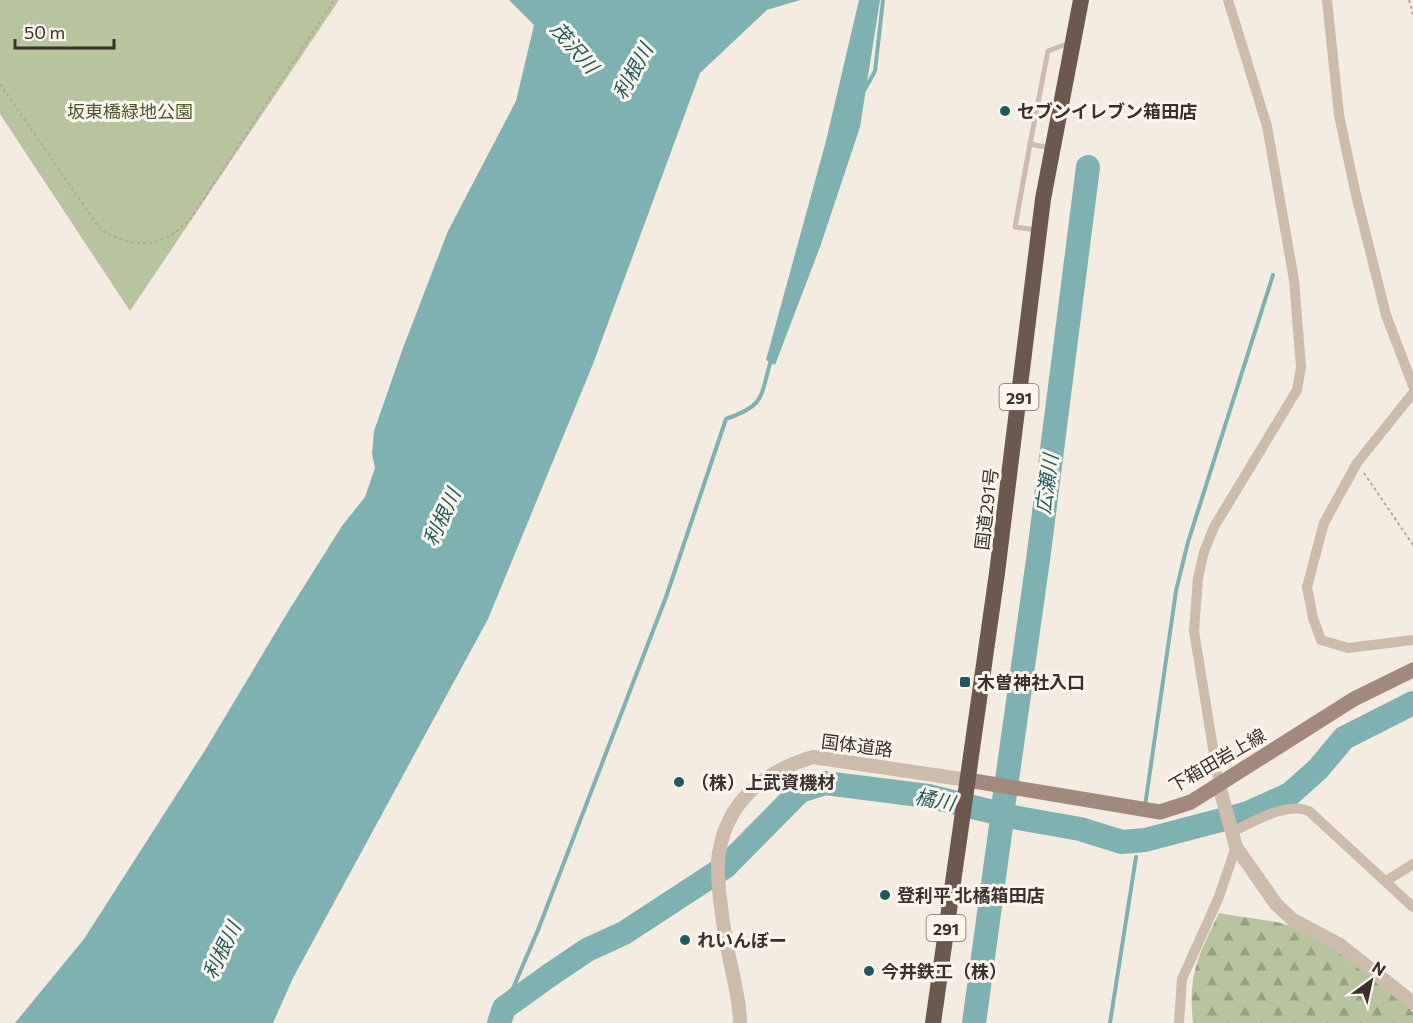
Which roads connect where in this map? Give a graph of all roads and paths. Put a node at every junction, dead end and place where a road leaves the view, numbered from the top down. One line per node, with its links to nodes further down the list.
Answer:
1 (333, 0): 8 (path)
2 (1081, 0): 7 (highway, 国道291号 / 291)
3 (1228, 0): 18 (street)
4 (1327, 0): 12 (street)
5 (1409, 0): 6 (path)
6 (1413, 13)
7 (1073, 42): 9 (lane); 10 (highway, 国道291号 / 291)
8 (0, 84)
9 (1030, 144): 10 (lane); 11 (lane)
10 (1053, 148): 11 (highway, 国道291号 / 291)
11 (1040, 231): 19 (highway, 国道291号 / 291)
12 (1413, 386)
13 (1413, 393): 14 (street)
14 (1357, 463): 15 (path); 16 (street)
15 (1413, 545)
16 (1413, 640)
17 (1413, 670): 18 (main road, 下箱田岩上線)
18 (1219, 785): 19 (main road, 下箱田岩上線); 20 (street)
19 (967, 788): 26 (street, 国体道路); 27 (highway, 国道291号 / 291)
20 (1230, 830): 21 (street); 23 (street)
21 (1236, 847): 25 (street); 28 (street)
22 (1413, 864): 23 (street)
23 (1386, 881): 24 (street)
24 (1413, 907)
25 (1413, 1003)
26 (740, 1023)
27 (933, 1023)
28 (1179, 1023)

